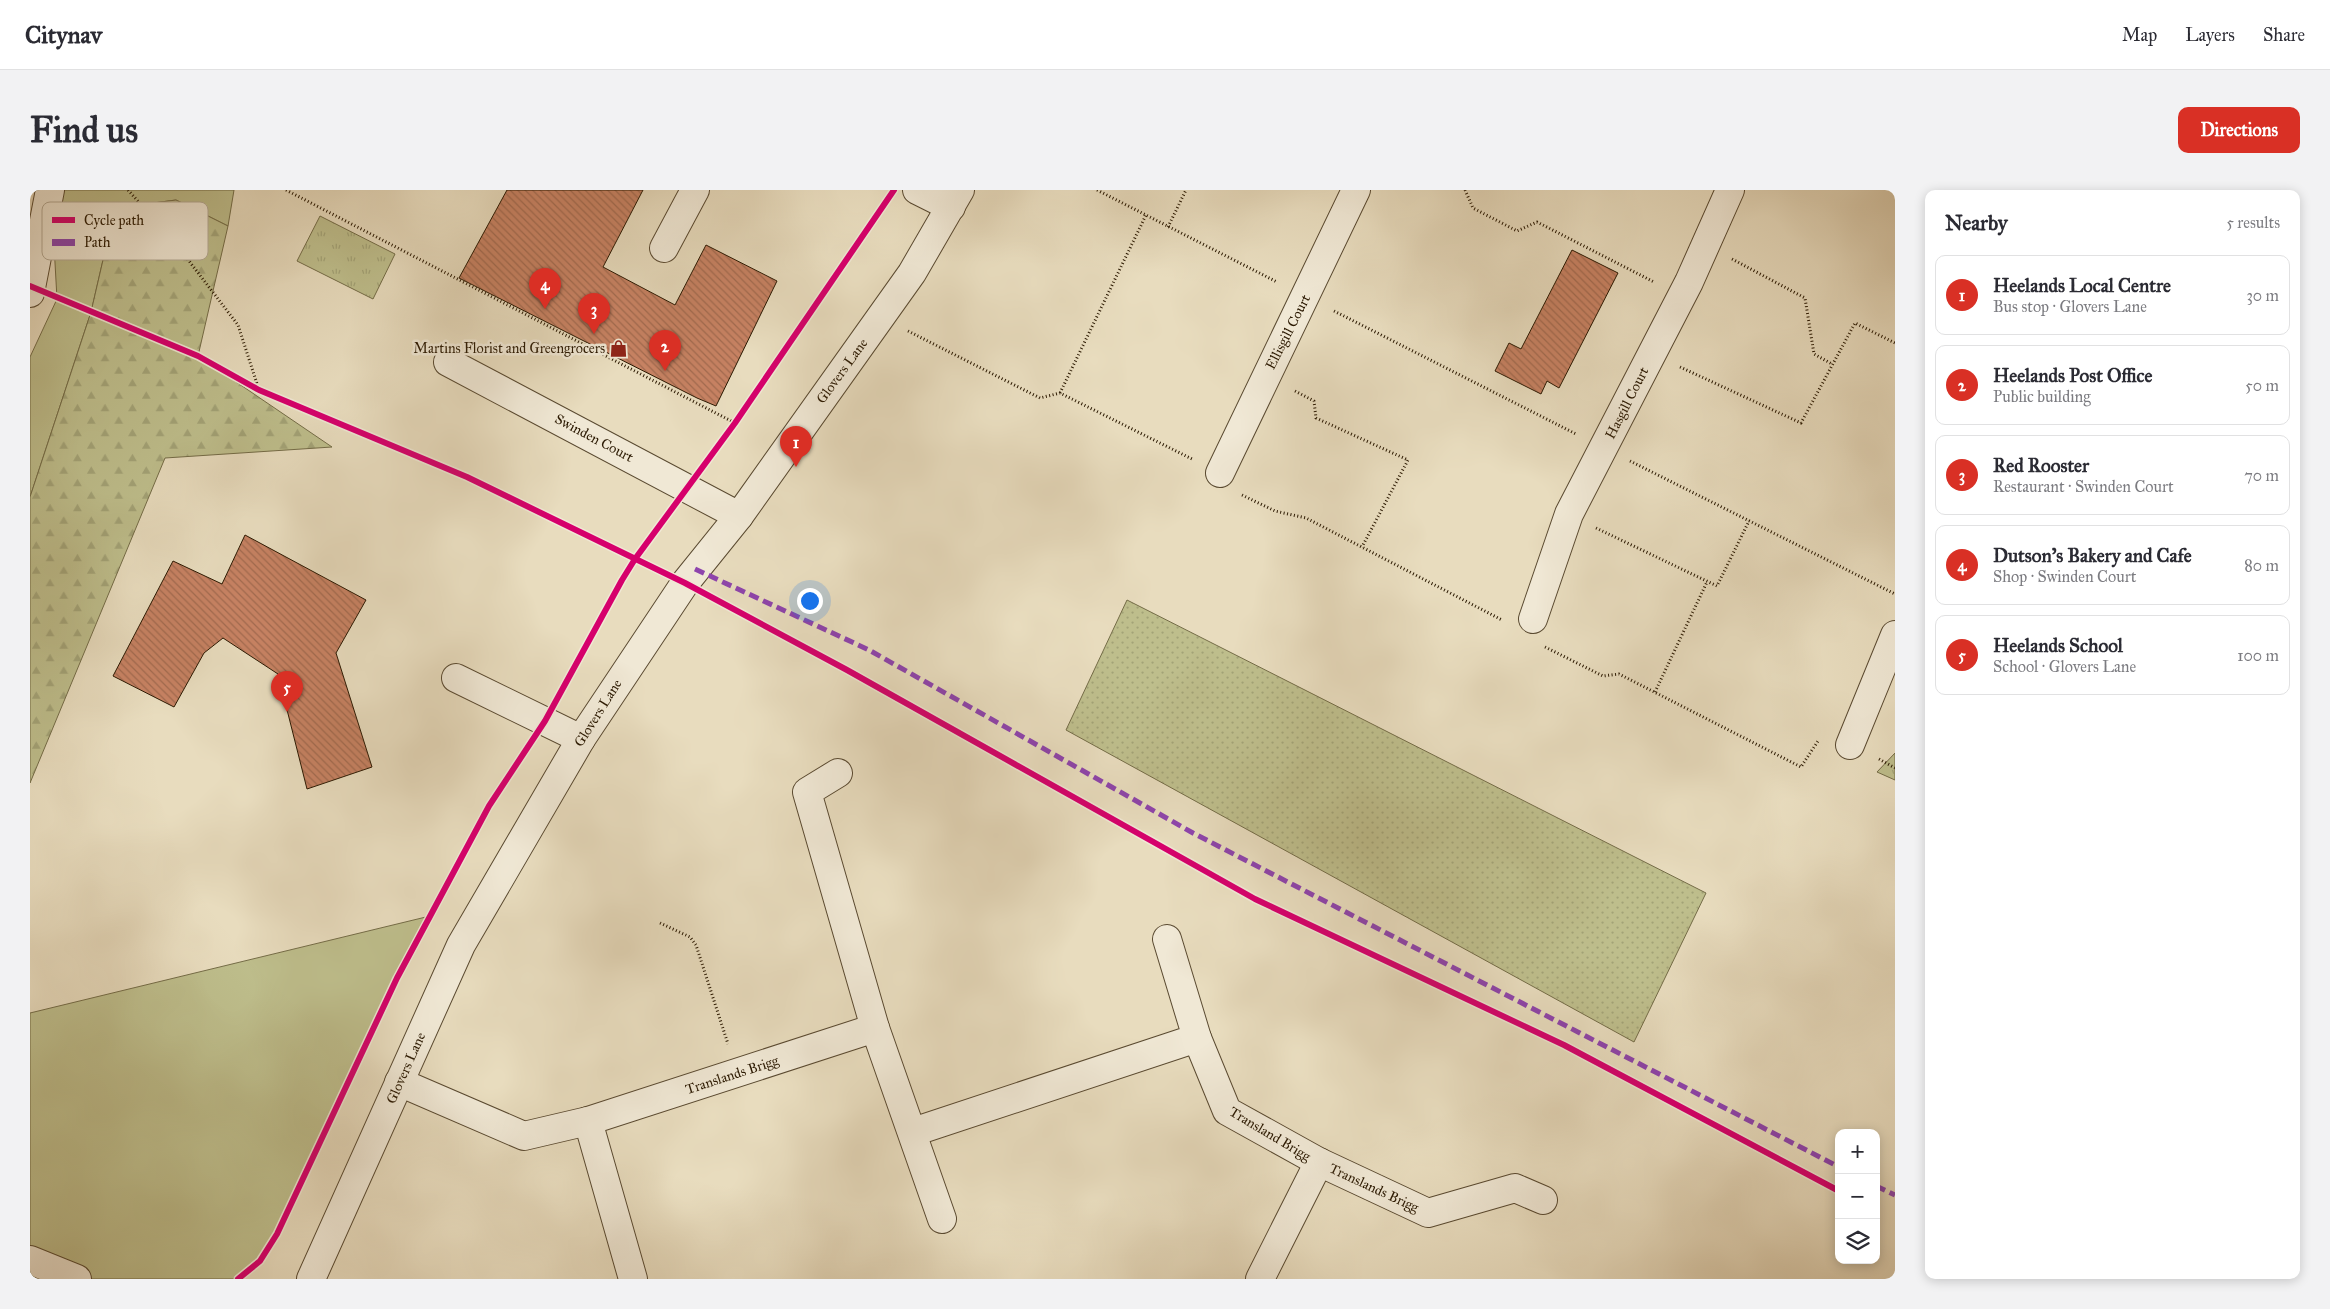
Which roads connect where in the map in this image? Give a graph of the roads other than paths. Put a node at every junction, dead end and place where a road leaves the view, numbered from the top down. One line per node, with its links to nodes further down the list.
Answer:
1 (695, 190): 7 (street)
2 (917, 190): 5 (street)
3 (1356, 190): 10 (street, Ellisgill Court)
4 (1730, 190): 12 (street, Hasgill Court)
5 (955, 198): 11 (street, Glovers Lane)
6 (42, 231): 8 (street)
7 (664, 248)
8 (30, 292)
9 (448, 362): 11 (street, Swinden Court)
10 (1220, 474)
11 (739, 516): 15 (street, Glovers Lane)
12 (1533, 619)
13 (1895, 635): 16 (street)
14 (456, 678): 15 (street)
15 (581, 739): 21 (street, Glovers Lane)
16 (1850, 745)
17 (838, 773): 19 (street)
18 (1167, 939): 20 (street, Transland Brigg)
19 (875, 1028): 22 (street, Translands Brigg); 23 (street)
20 (1197, 1038): 23 (street); 24 (street, Transland Brigg)
21 (399, 1082): 22 (street, Translands Brigg); 29 (street, Glovers Lane)
22 (588, 1121): 30 (street)
23 (913, 1132): 26 (street)
24 (1319, 1162): 25 (street, Translands Brigg); 31 (street, Transland Brigg)
25 (1544, 1200)
26 (942, 1220)
27 (30, 1260): 28 (street)
28 (77, 1279)
29 (311, 1279)
30 (633, 1279)
31 (1260, 1279)

